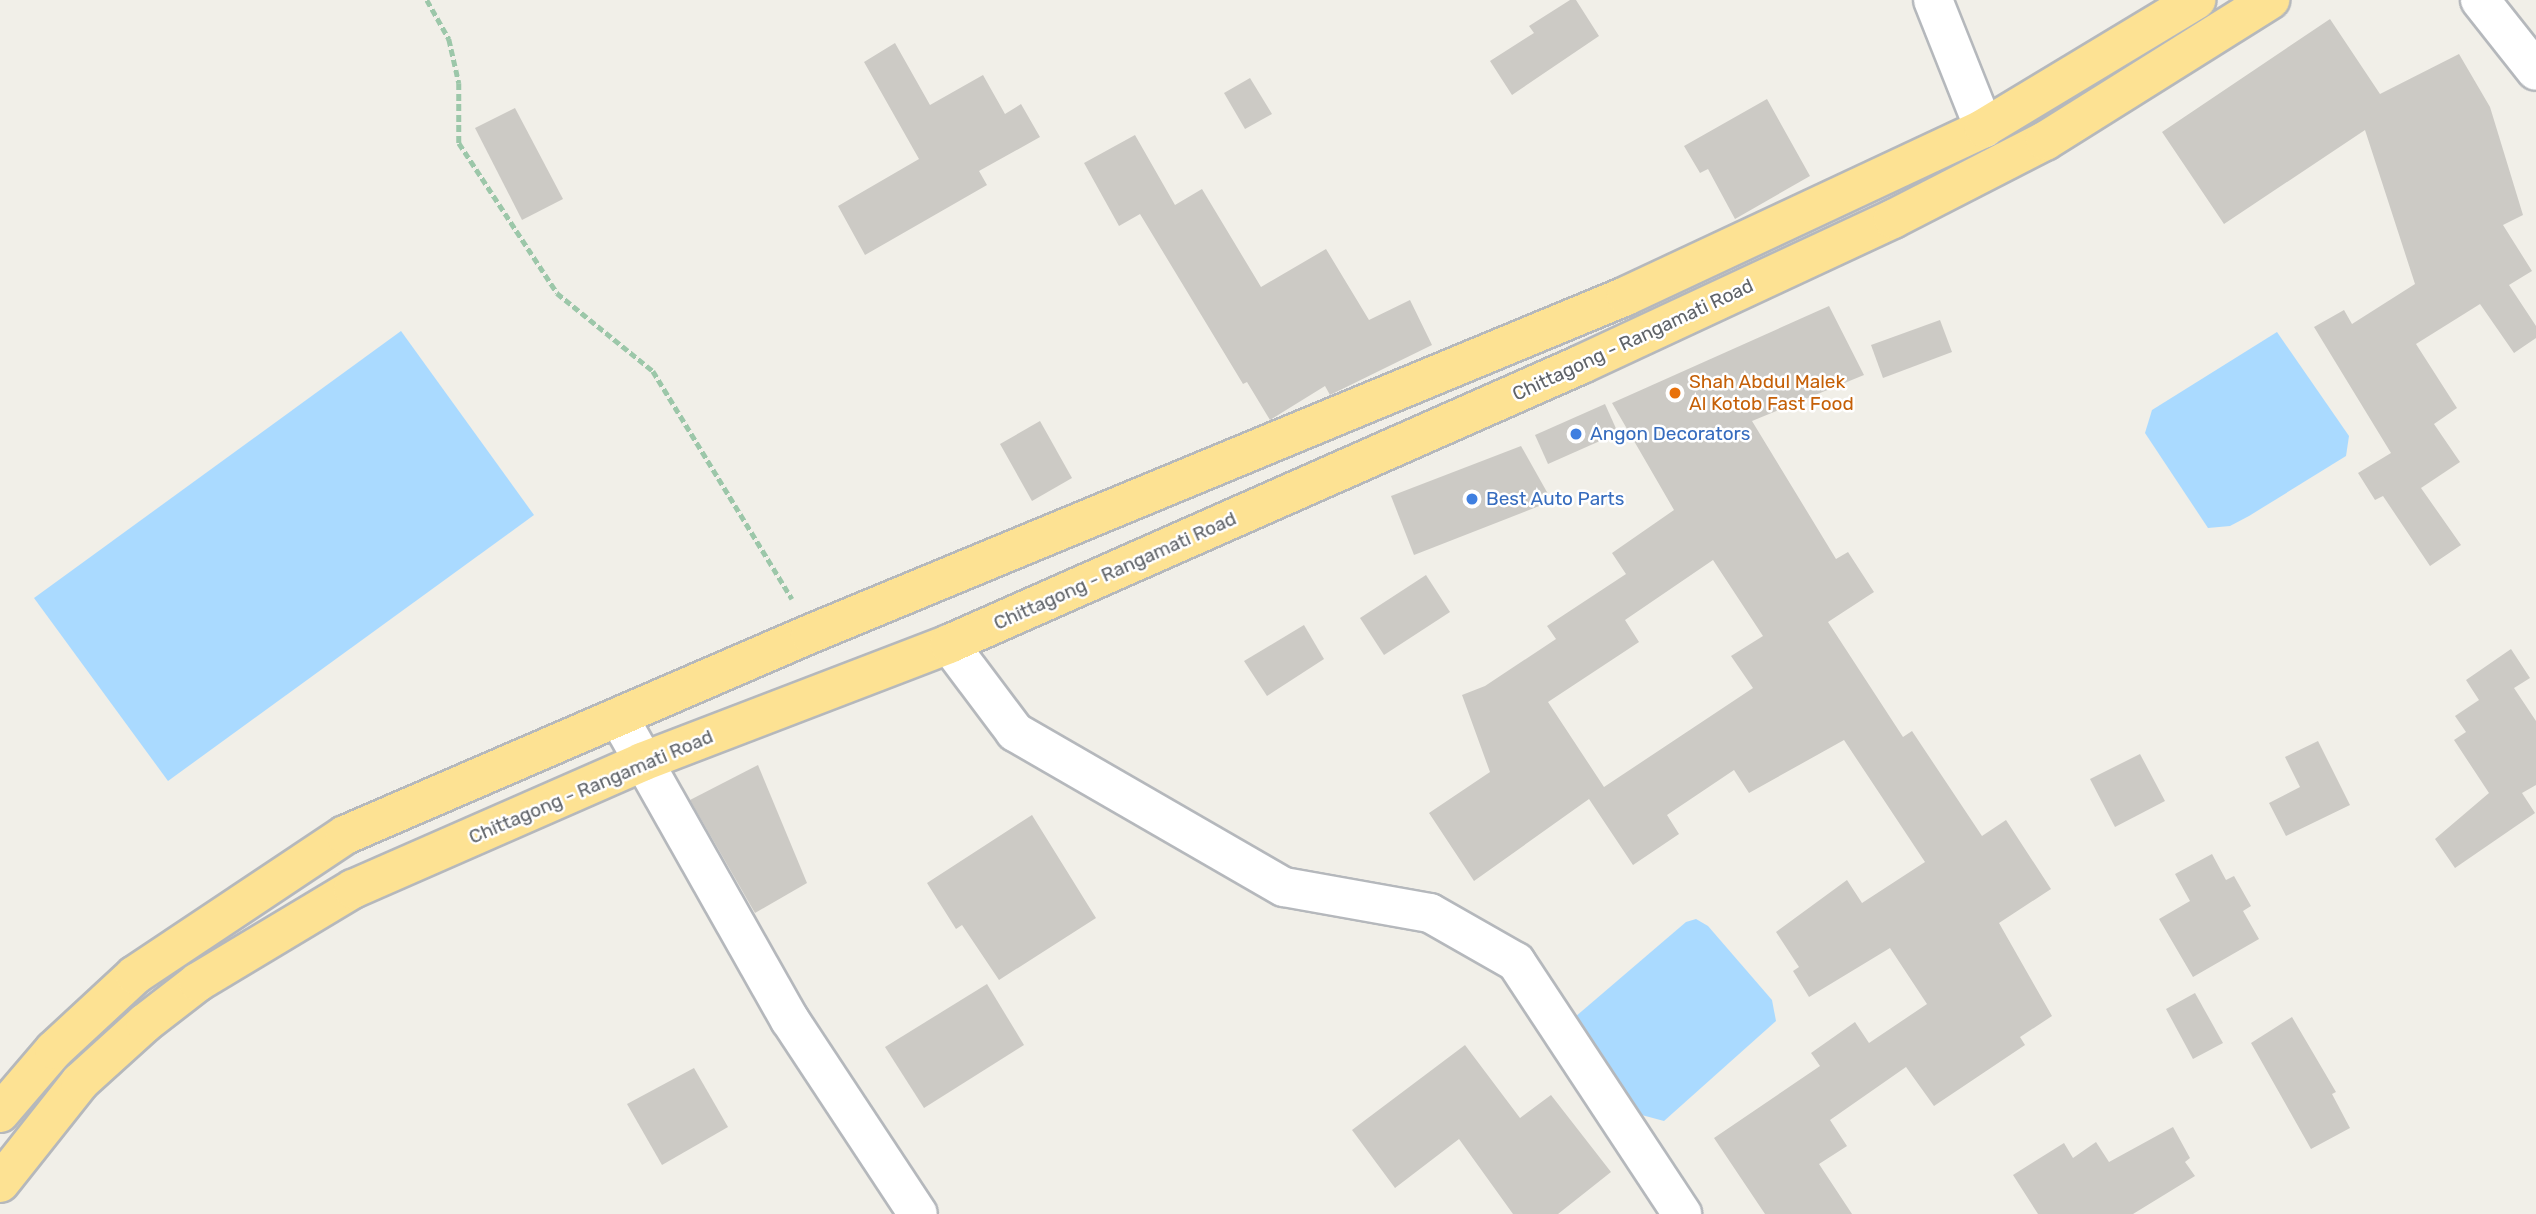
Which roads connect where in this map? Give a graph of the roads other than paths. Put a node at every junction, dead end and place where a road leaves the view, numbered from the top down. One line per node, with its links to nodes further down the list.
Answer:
1 (1933, 0): 6 (street)
2 (2196, 0): 6 (highway)
3 (2270, 0): 7 (highway, Chittagong - Rangamati Road)
4 (2480, 0): 5 (street)
5 (2536, 71)
6 (1984, 128): 8 (highway)
7 (949, 644): 9 (highway, Chittagong - Rangamati Road); 15 (street)
8 (619, 718): 9 (street); 10 (highway)
9 (642, 762): 11 (highway, Chittagong - Rangamati Road); 14 (street)
10 (174, 947): 11 (highway); 12 (highway)
11 (198, 982): 13 (highway, Chittagong - Rangamati Road)
12 (0, 1113)
13 (0, 1182)
14 (918, 1214)
15 (1682, 1214)

